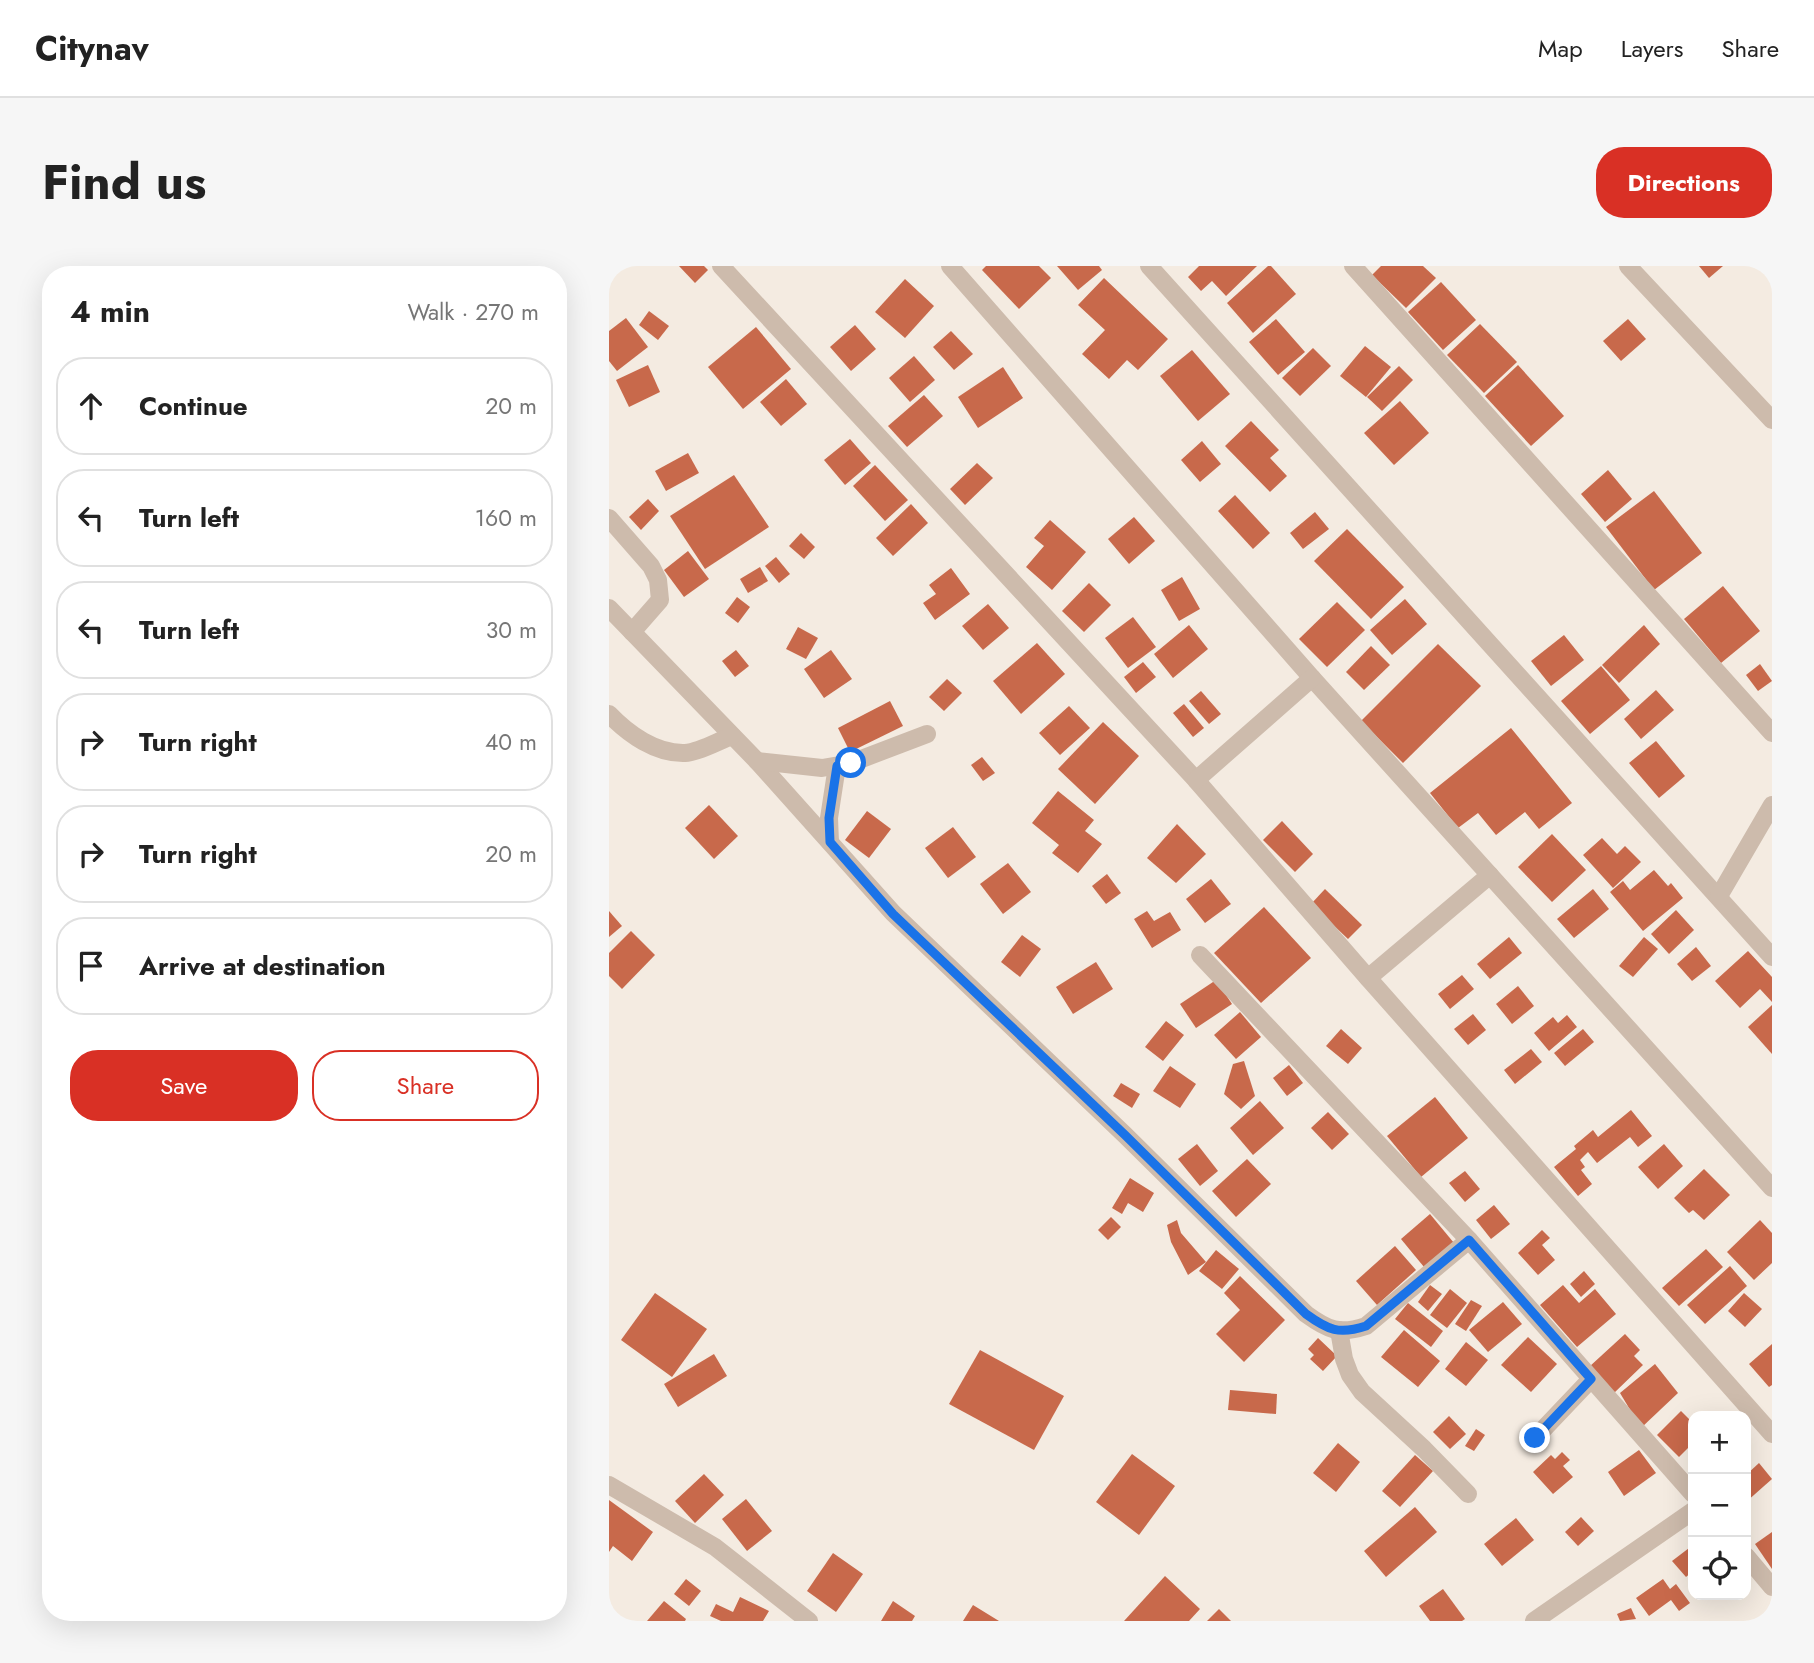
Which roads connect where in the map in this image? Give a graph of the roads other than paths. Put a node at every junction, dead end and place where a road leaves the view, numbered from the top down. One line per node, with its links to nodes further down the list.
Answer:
1 (721, 266): 17 (street)
2 (950, 266): 10 (street)
3 (1149, 266): 21 (street)
4 (1353, 266): 12 (street)
5 (1628, 266): 6 (street)
6 (1772, 420)
7 (609, 518): 9 (street)
8 (609, 608): 9 (street)
9 (632, 632): 14 (street)
10 (1313, 678): 17 (street); 20 (street)
11 (609, 714): 14 (street)
12 (1772, 733)
13 (927, 734): 16 (street)
14 (732, 736): 15 (street)
15 (757, 761): 16 (street); 19 (street)
16 (837, 766): 19 (street)
17 (1196, 780): 24 (street)
18 (1772, 805): 21 (street)
19 (830, 842): 27 (street)
20 (1490, 875): 24 (street); 25 (street)
21 (1719, 896): 23 (street)
22 (1200, 955): 26 (street)
23 (1772, 957)
24 (1368, 978): 29 (street)
25 (1772, 1188)
26 (1469, 1240): 27 (street); 28 (street)
27 (1339, 1330): 33 (street)
28 (1591, 1379): 30 (street); 32 (street)
29 (1772, 1434)
30 (1535, 1438)
31 (609, 1485): 37 (street)
32 (1688, 1488)
33 (1468, 1494)
34 (1688, 1514): 38 (street)
35 (1751, 1562): 36 (street)
36 (1772, 1587)
37 (809, 1621)
38 (1534, 1621)

